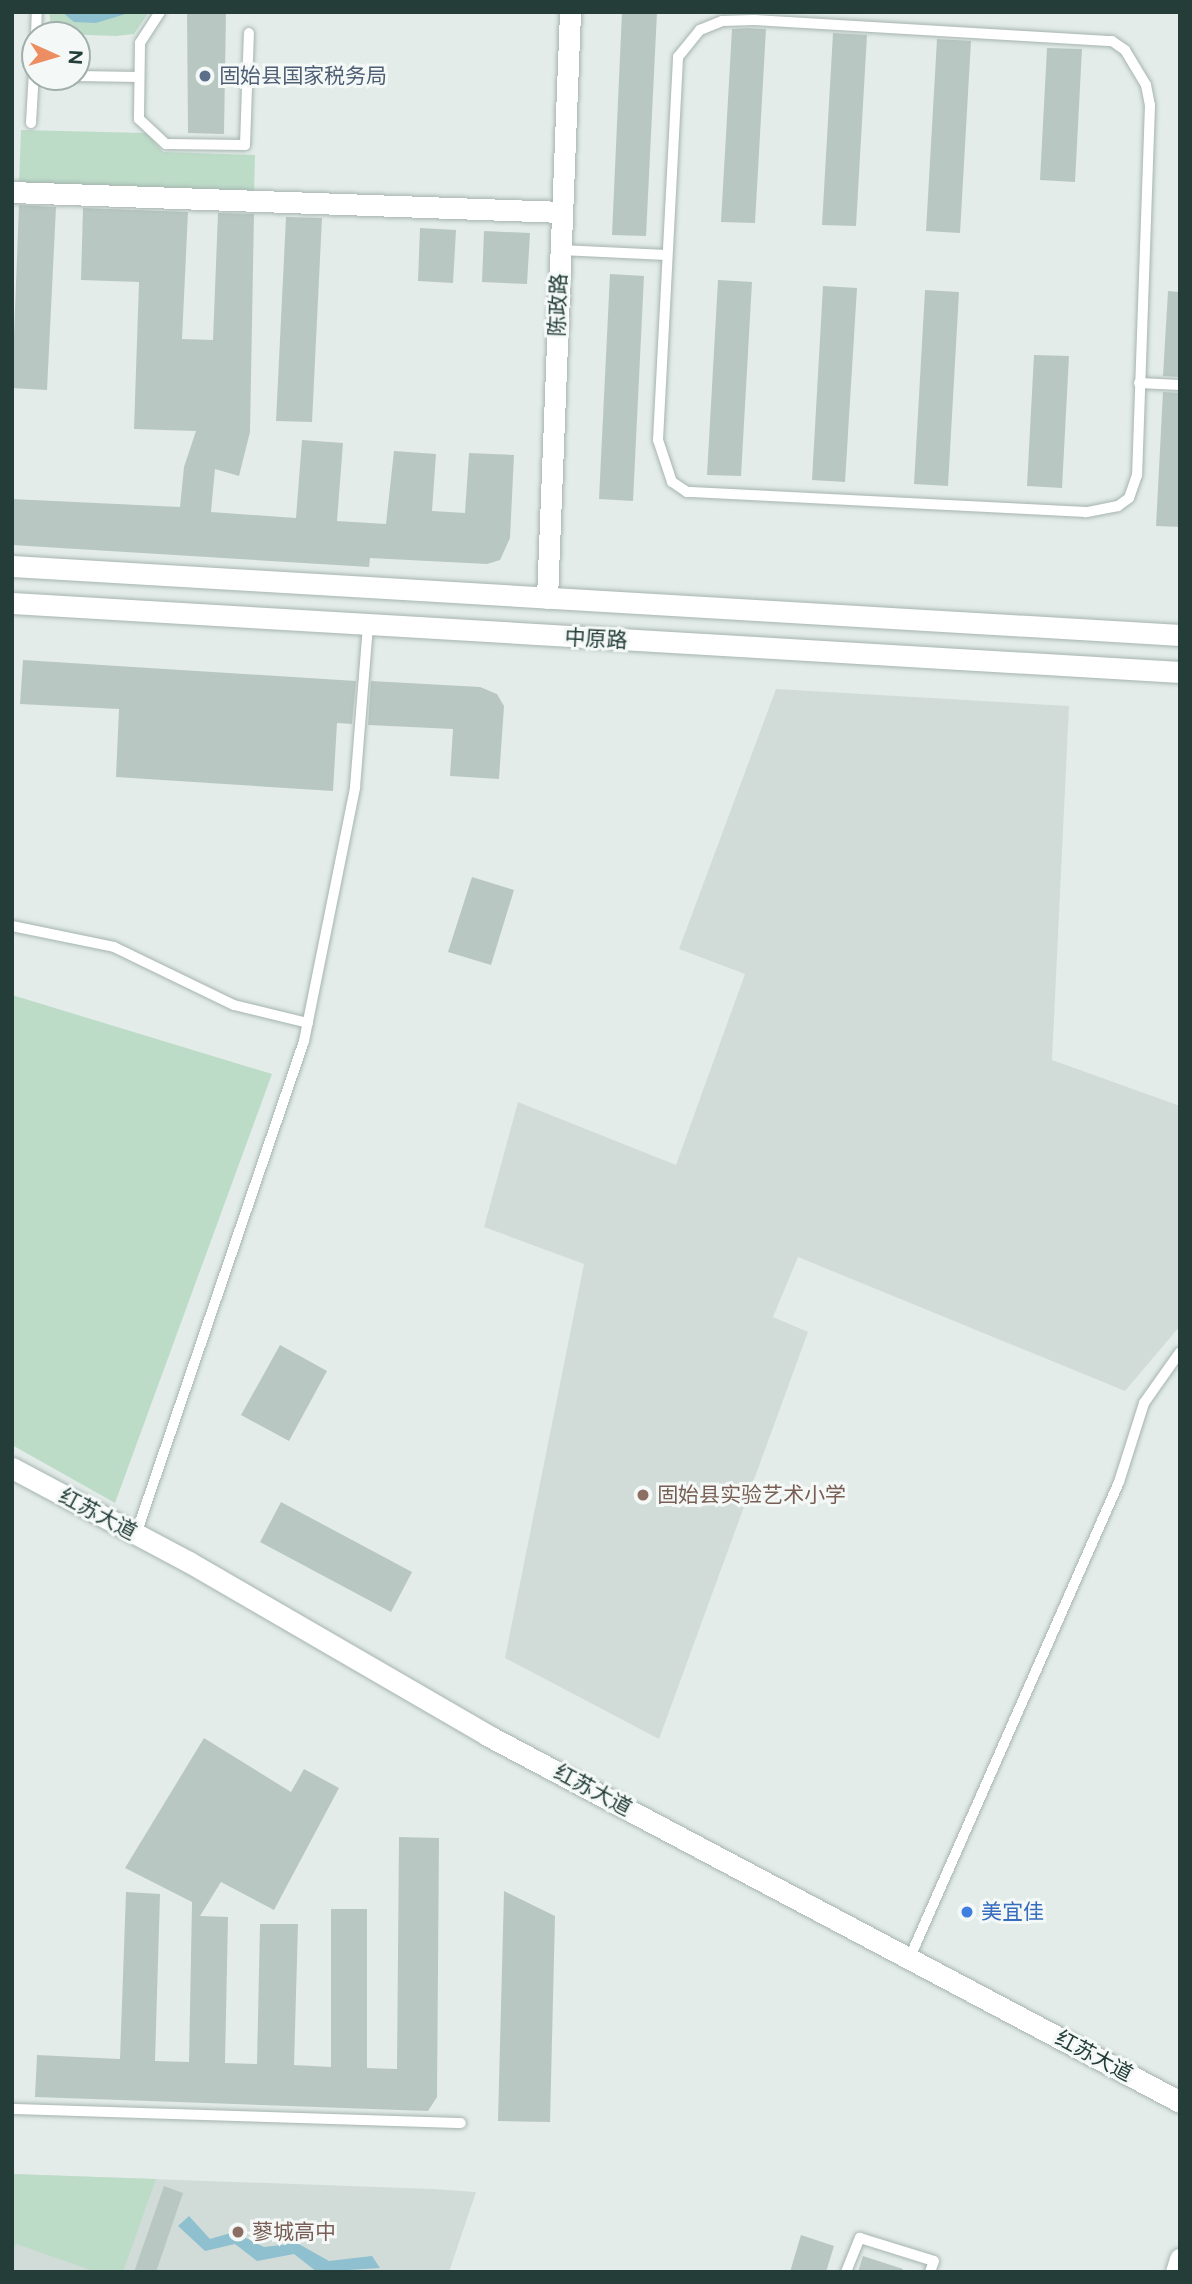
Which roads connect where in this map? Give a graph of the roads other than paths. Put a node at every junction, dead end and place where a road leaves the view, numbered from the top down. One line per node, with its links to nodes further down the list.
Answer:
1 (159, 12): 5 (lane)
2 (569, 12): 9 (main road, 陈政路)
3 (250, 33): 5 (lane)
4 (91, 76): 5 (lane)
5 (139, 77)
6 (33, 91): 7 (lane)
7 (31, 123)
8 (12, 192): 9 (main road)
9 (562, 212): 10 (main road, 陈政路)
10 (561, 250): 11 (lane); 15 (main road, 陈政路)
11 (667, 255): 12 (lane); 12 (lane)
12 (1139, 383): 13 (lane)
13 (1180, 385)
14 (12, 566): 15 (main road, 中原路)
15 (548, 598): 18 (main road, 中原路)
16 (12, 603): 17 (main road, 中原路)
17 (368, 627): 19 (main road, 中原路); 21 (lane)
18 (1180, 635)
19 (1180, 671)
20 (12, 926): 21 (lane)
21 (308, 1023): 24 (lane)
22 (1180, 1352): 25 (lane)
23 (12, 1468): 24 (main road, 红苏大道)
24 (136, 1534): 25 (main road, 红苏大道)
25 (910, 1957): 26 (main road, 红苏大道)
26 (1180, 2102)
27 (12, 2109): 28 (lane)
28 (461, 2123)
29 (1180, 2259): 32 (main road)
30 (846, 2272): 31 (lane)
31 (930, 2272)
32 (1176, 2272)

